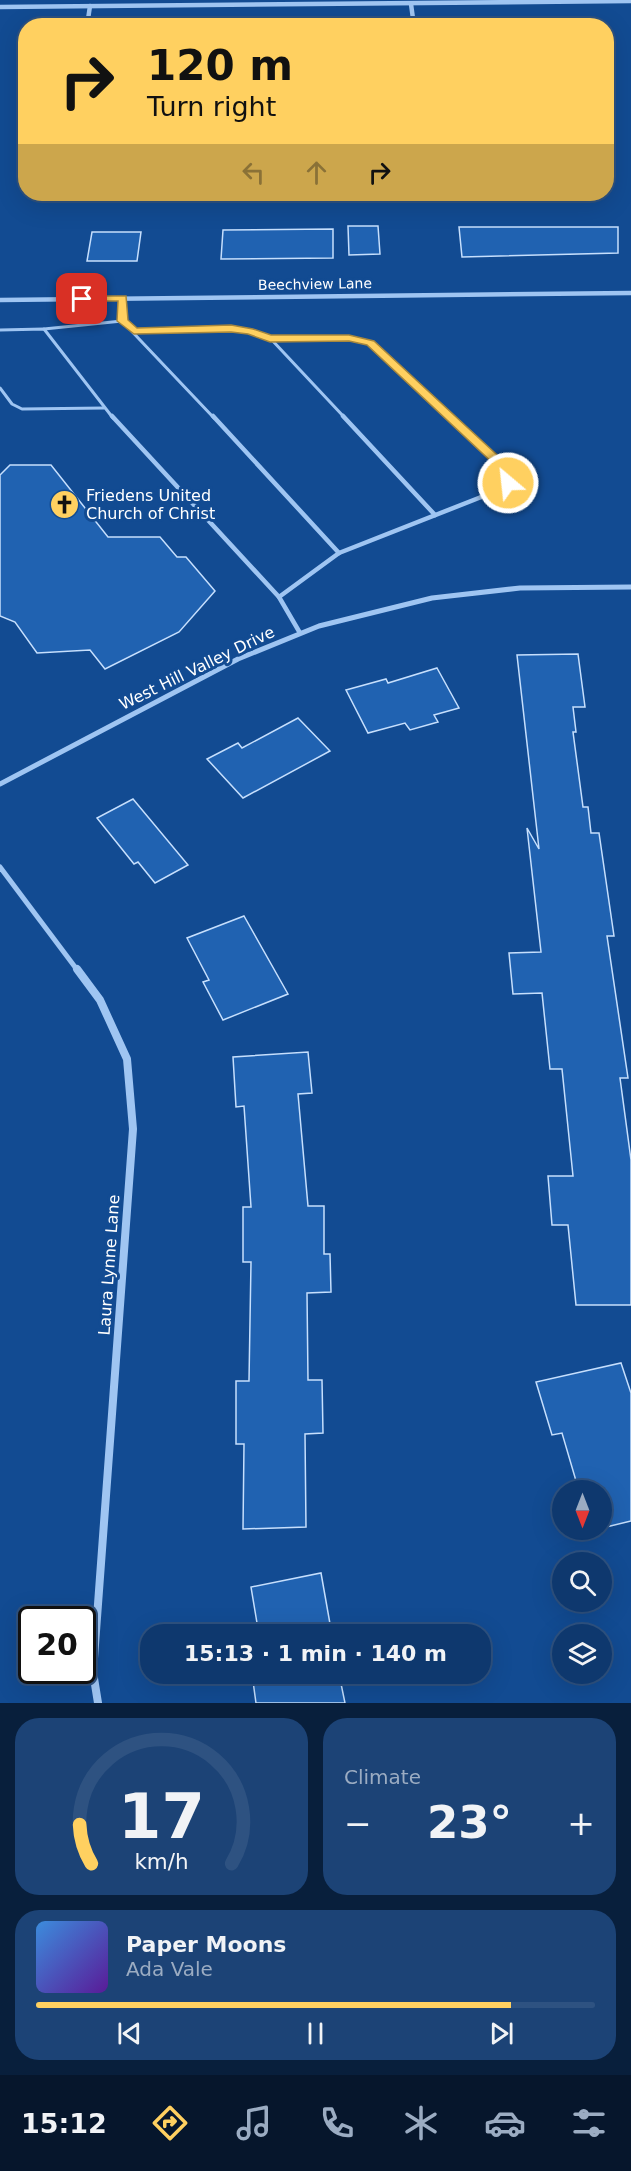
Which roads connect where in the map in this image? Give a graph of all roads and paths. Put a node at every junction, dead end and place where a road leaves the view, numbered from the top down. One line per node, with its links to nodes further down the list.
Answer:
1 (631, 1): 2 (street)
2 (411, 4): 3 (street); 6 (street)
3 (90, 6): 4 (street); 5 (street)
4 (0, 7)
5 (88, 18)
6 (413, 18)
7 (631, 293): 8 (street, Beechview Lane)
8 (123, 298): 9 (street, Beechview Lane); 10 (lane)
9 (0, 300)
10 (122, 321): 11 (lane); 13 (lane)
11 (44, 329): 12 (lane); 16 (lane)
12 (0, 330)
13 (134, 331): 14 (lane); 18 (lane)
14 (270, 339): 17 (lane); 17 (lane)
15 (0, 388): 16 (lane)
16 (104, 408): 20 (lane)
17 (435, 515): 18 (lane)
18 (339, 553): 20 (lane)
19 (631, 588): 21 (street, West Hill Valley Drive)
20 (279, 597): 21 (lane)
21 (300, 633): 22 (street, West Hill Valley Drive)
22 (0, 784)
23 (0, 867): 24 (street, Laura Lynne Lane)
24 (98, 1703)

